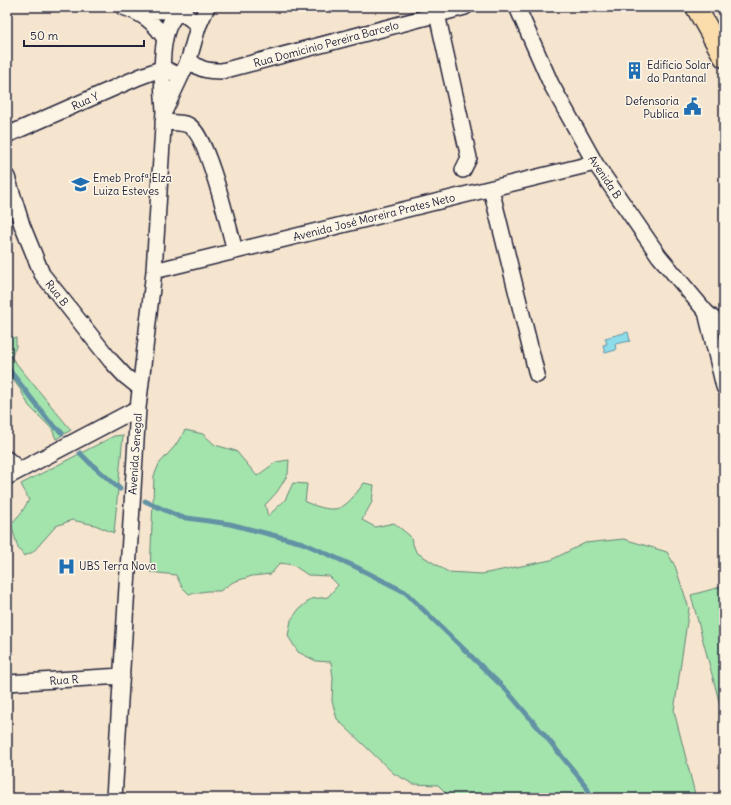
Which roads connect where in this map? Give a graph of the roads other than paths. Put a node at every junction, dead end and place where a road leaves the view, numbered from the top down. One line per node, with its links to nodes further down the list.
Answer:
1 (123, 7): 7 (street)
2 (206, 7): 9 (street, Avenida Senegal)
3 (465, 7): 8 (street, Rua Domicinio Pereira Barcelo)
4 (517, 7): 17 (street, Avenida B)
5 (696, 7): 11 (main road)
6 (182, 10): 7 (street); 9 (street); 10 (street, Avenida Senegal)
7 (138, 12): 10 (street)
8 (437, 14): 12 (street, Rua Domicinio Pereira Barcelo); 18 (street)
9 (198, 27): 12 (street, Avenida Senegal)
10 (165, 39): 13 (street, Avenida Senegal)
11 (724, 57)
12 (189, 59): 14 (street, Avenida Senegal)
13 (163, 68): 14 (street); 15 (street, Avenida Senegal); 16 (street, Rua Y)
14 (180, 76): 15 (street, Avenida Senegal)
15 (164, 117): 21 (street); 22 (street, Avenida Senegal)
16 (7, 134)
17 (594, 163): 20 (street, Avenida José Moreira Prates Neto); 23 (street, Avenida B)
18 (463, 170)
19 (7, 177): 27 (street, Rua B)
20 (491, 189): 21 (street, Avenida José Moreira Prates Neto); 25 (street)
21 (235, 251): 22 (street, Avenida José Moreira Prates Neto)
22 (154, 271): 27 (street, Avenida Senegal)
23 (706, 312): 24 (street, Avenida B); 26 (street)
24 (724, 328)
25 (537, 375)
26 (724, 387)
27 (140, 388): 28 (street, Avenida Senegal)
28 (138, 408): 30 (street); 31 (street, Avenida Senegal)
29 (7, 459): 30 (street)
30 (14, 474)
31 (122, 676): 32 (street, Rua R); 33 (street, Avenida Senegal)
32 (7, 683)
33 (114, 798)

